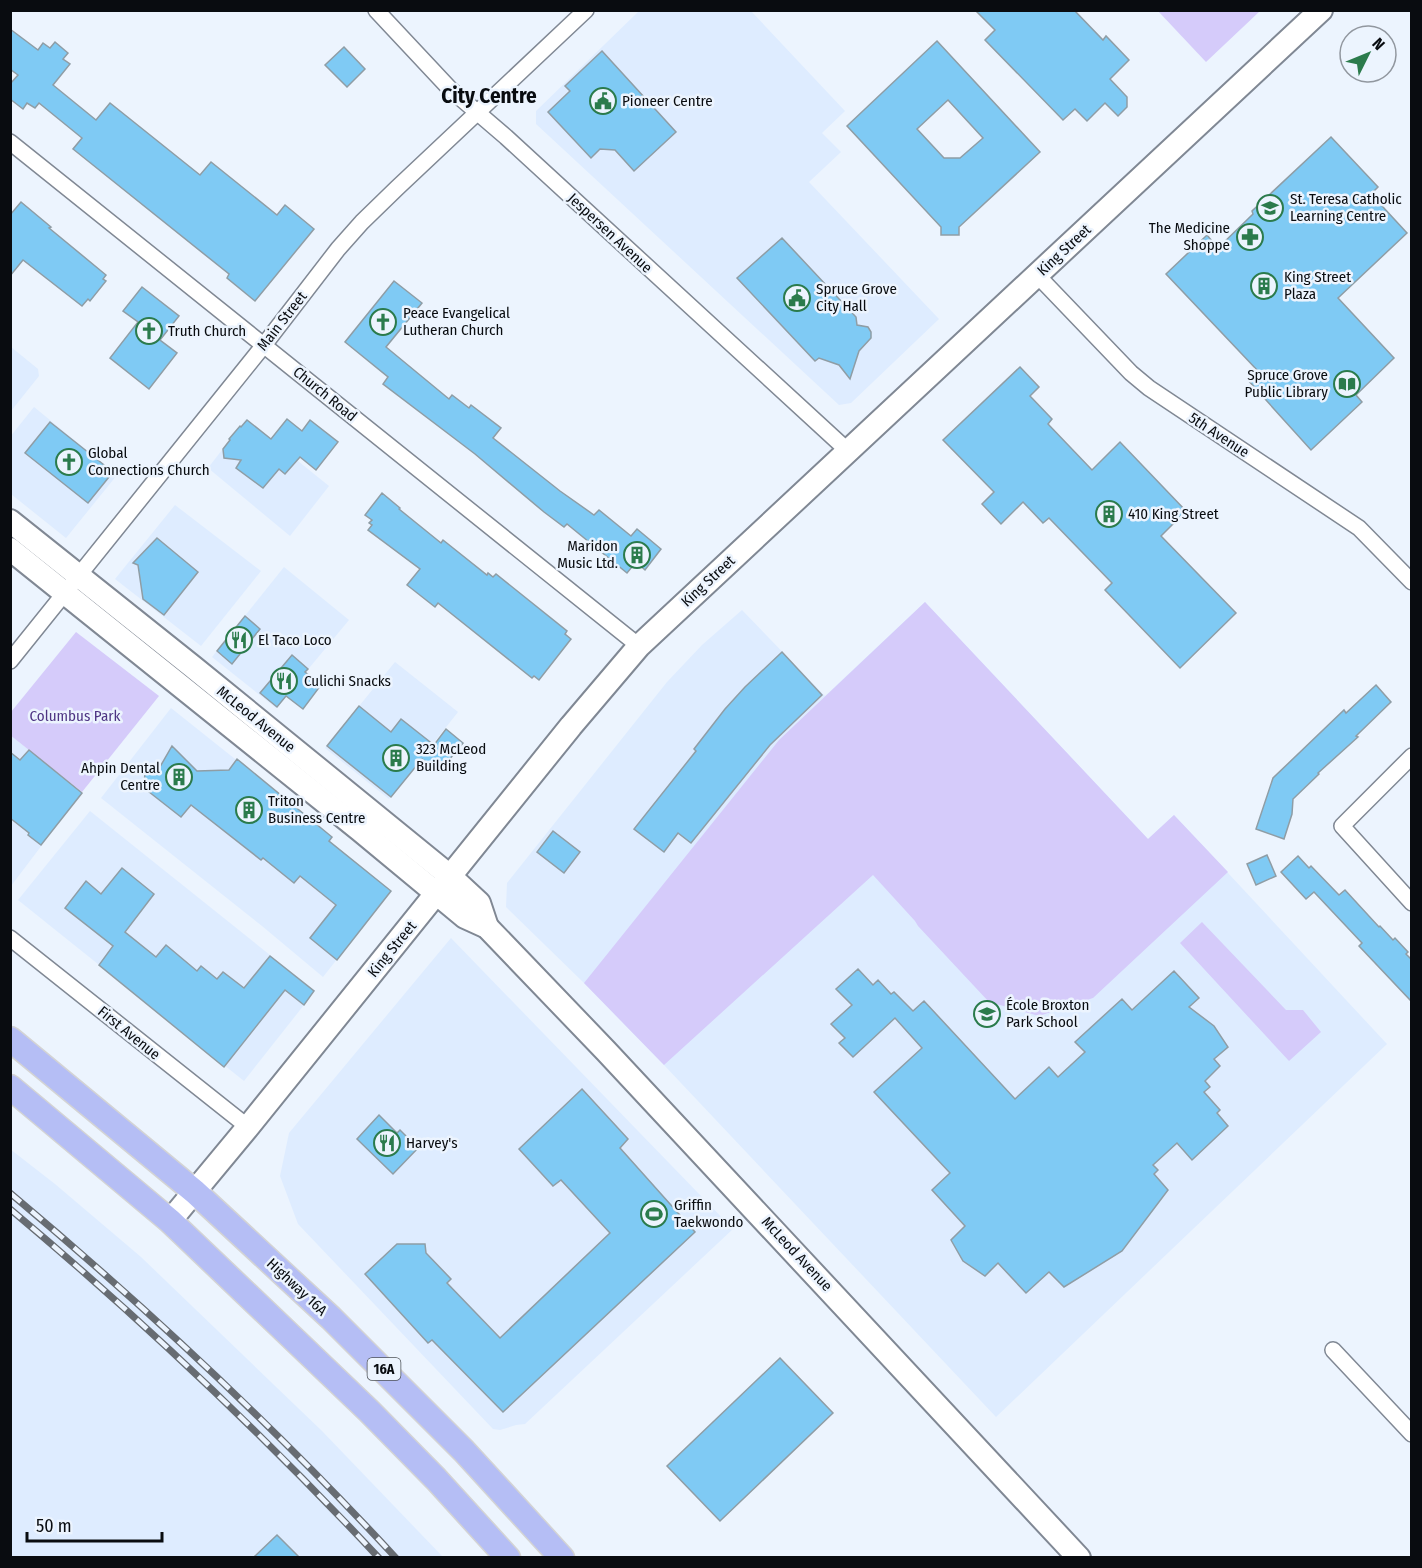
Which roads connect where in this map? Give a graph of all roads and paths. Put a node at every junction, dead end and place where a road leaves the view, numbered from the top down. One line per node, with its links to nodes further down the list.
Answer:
1 (376, 10): 4 (street, Jespersen Avenue)
2 (586, 10): 4 (street, Main Street)
3 (1321, 10): 6 (street, King Street)
4 (476, 113): 7 (street, Main Street); 8 (street, Jespersen Avenue)
5 (10, 142): 7 (street, Church Road)
6 (1036, 275): 8 (street, King Street); 11 (street, 5th Avenue)
7 (264, 345): 12 (street, Main Street); 13 (street, Church Road)
8 (848, 451): 13 (street, King Street)
9 (10, 521): 12 (street, McLeod Avenue)
10 (10, 549): 12 (street, McLeod Avenue)
11 (1412, 582)
12 (72, 585): 14 (street, Main Street); 16 (street, McLeod Avenue)
13 (639, 646): 16 (street, King Street)
14 (10, 661)
15 (1412, 756): 17 (street)
16 (444, 885): 21 (street, King Street); 28 (street, McLeod Avenue)
17 (1412, 903)
18 (10, 938): 21 (street, First Avenue)
19 (10, 1039): 22 (main road, Highway 16A / 16A)
20 (10, 1088): 23 (main road, 16A)
21 (248, 1127): 22 (street, King Street)
22 (195, 1192): 23 (street, King Street); 27 (main road, Highway 16A / 16A)
23 (170, 1221): 26 (main road, 16A)
24 (1333, 1350): 25 (street)
25 (1412, 1434)
26 (508, 1557)
27 (562, 1557)
28 (1079, 1557)

